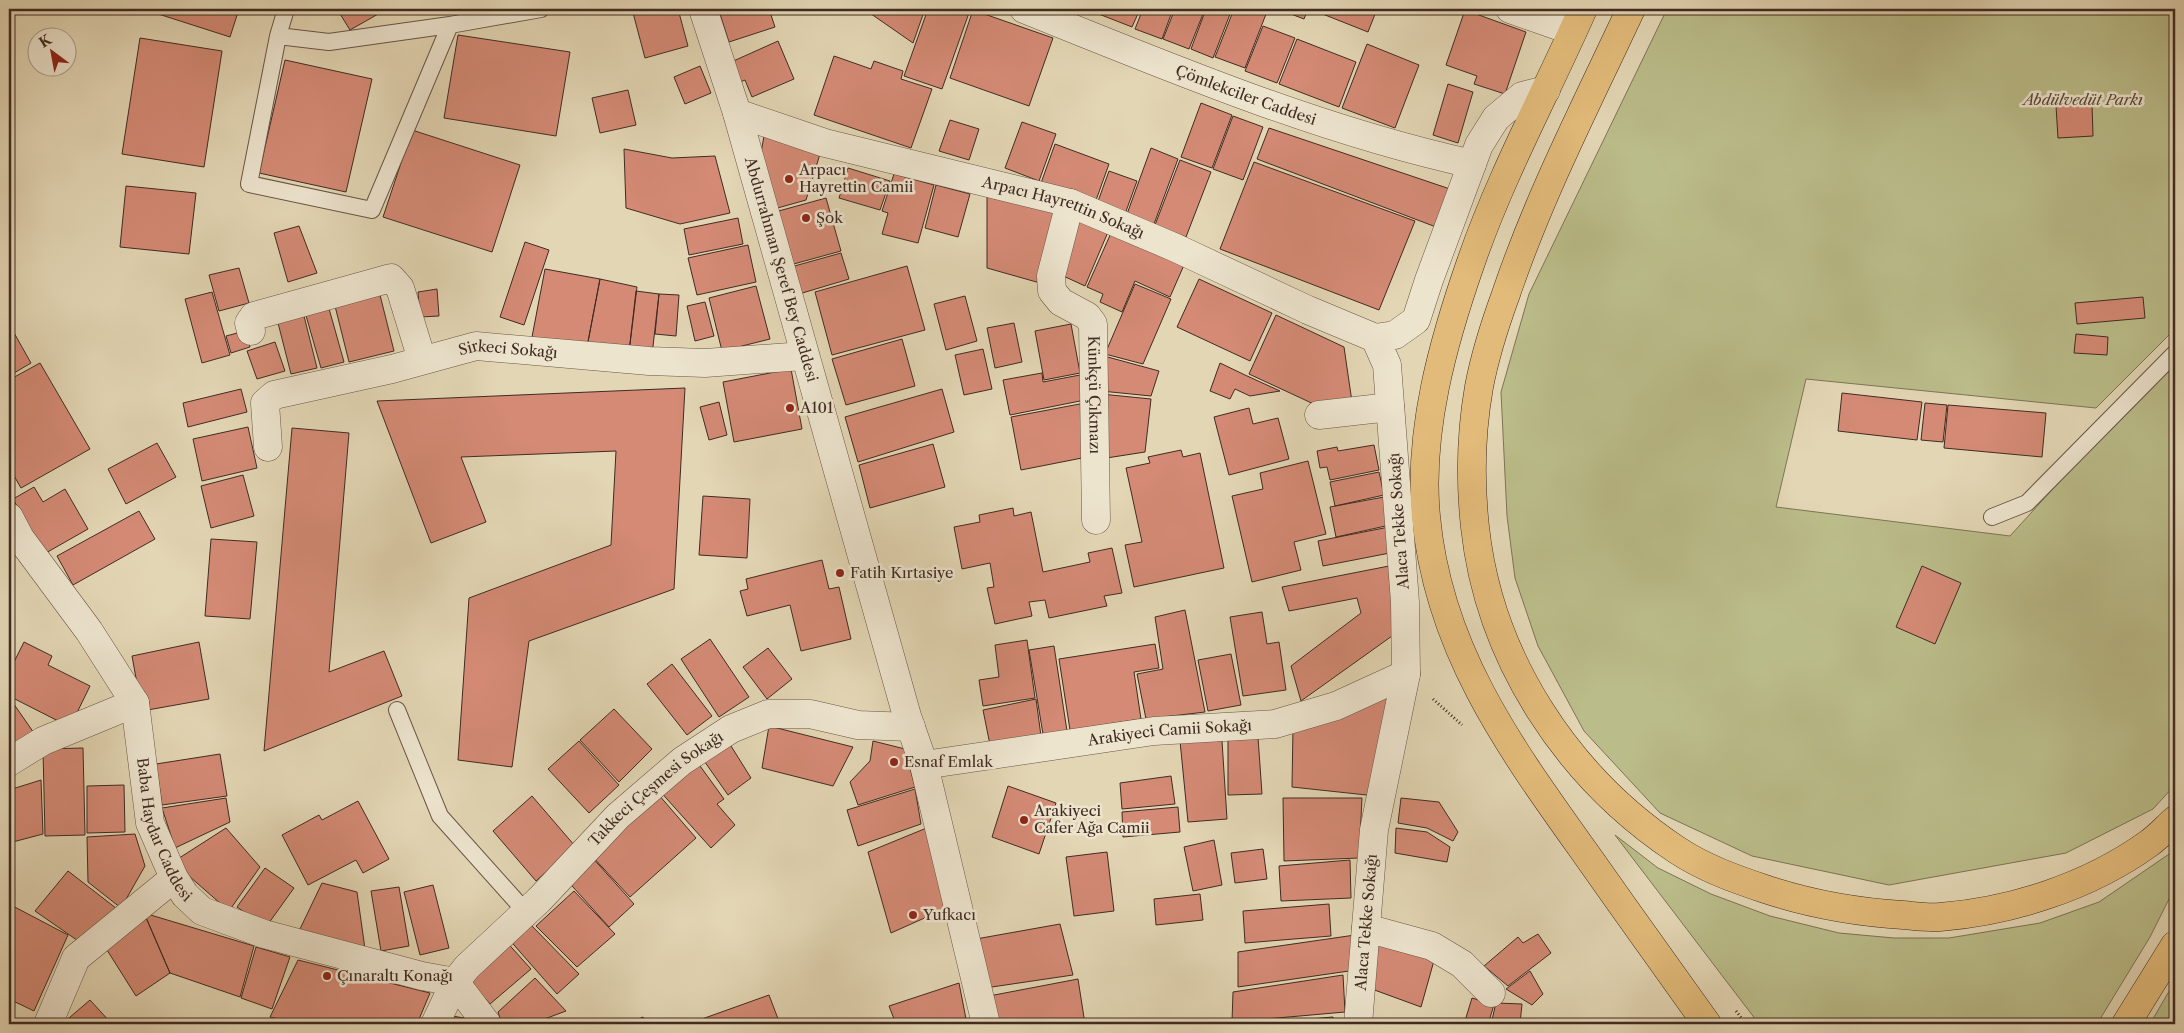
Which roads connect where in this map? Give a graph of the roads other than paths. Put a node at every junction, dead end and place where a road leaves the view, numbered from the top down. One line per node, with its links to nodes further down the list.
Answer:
1 (286, 9): 9 (lane)
2 (541, 9): 8 (lane)
3 (703, 9): 11 (street, Abdurrahman Şeref Bey Caddesi)
4 (1024, 9): 12 (street, Çömlekciler Caddesi)
5 (1510, 9): 7 (street)
6 (1631, 9): 31 (highway)
7 (1578, 20): 10 (highway)
8 (450, 25): 9 (lane); 9 (lane)
9 (278, 36)
10 (1546, 90): 12 (street); 43 (highway)
11 (737, 113): 13 (street, Arpacı Hayrettin Sokağı); 17 (street, Abdurrahman Şeref Bey Caddesi)
12 (1472, 164): 15 (street)
13 (1070, 203): 15 (street, Arpacı Hayrettin Sokağı); 23 (street, Künkçü Çıkmazı)
14 (251, 331): 18 (street)
15 (1375, 338): 19 (street, Alaca Tekke Sokağı)
16 (2175, 353): 22 (lane)
17 (804, 356): 18 (street, Sirkeci Sokağı); 28 (street, Abdurrahman Şeref Bey Caddesi)
18 (422, 360): 21 (street, Sirkeci Sokağı)
19 (1390, 407): 20 (street); 25 (street, Alaca Tekke Sokağı)
20 (1319, 415)
21 (268, 447)
22 (1992, 517)
23 (1096, 520)
24 (12, 529): 26 (street, Baba Haydar Caddesi)
25 (1406, 674): 30 (street, Arakiyeci Camii Sokağı); 34 (street, Alaca Tekke Sokağı)
26 (135, 703): 29 (street); 32 (street, Baba Haydar Caddesi)
27 (397, 710): 33 (lane)
28 (910, 727): 30 (street, Abdurrahman Şeref Bey Caddesi); 33 (street, Takkeci Çeşmesi Sokağı)
29 (9, 762)
30 (924, 765): 41 (street, Abdurrahman Şeref Bey Caddesi)
31 (2175, 820)
32 (174, 878): 36 (street, Baba Haydar Caddesi); 38 (street)
33 (526, 912): 36 (street, Takkeci Çeşmesi Sokağı)
34 (1366, 928): 37 (street); 42 (street, Alaca Tekke Sokağı)
35 (2175, 945): 44 (highway)
36 (455, 982): 39 (street, Takkeci Çeşmesi Sokağı); 40 (street)
37 (1491, 993)
38 (48, 1024)
39 (435, 1024)
40 (487, 1024)
41 (986, 1024)
42 (1358, 1024)
43 (1708, 1024)
44 (2126, 1024)

